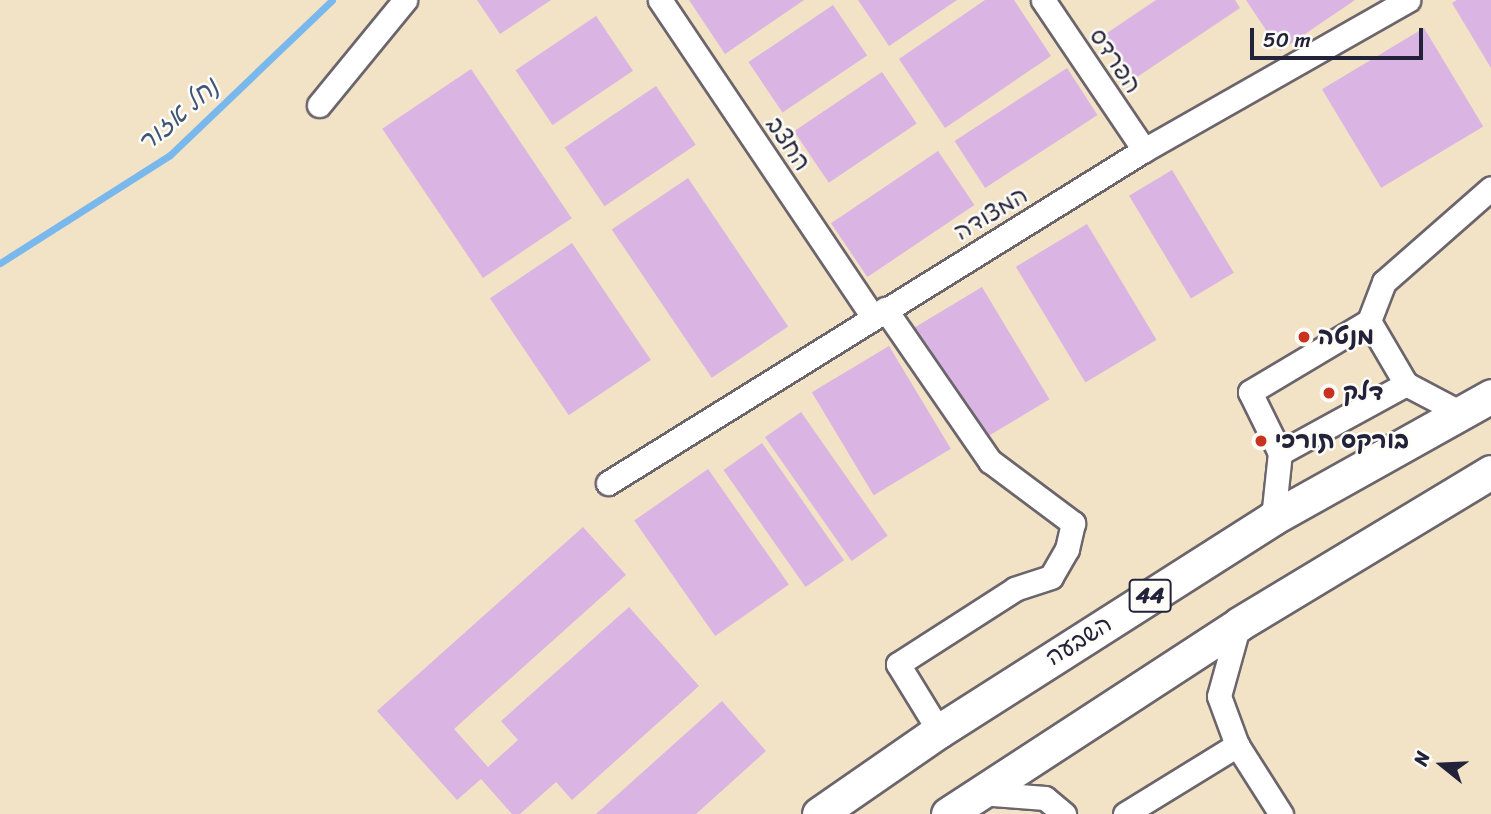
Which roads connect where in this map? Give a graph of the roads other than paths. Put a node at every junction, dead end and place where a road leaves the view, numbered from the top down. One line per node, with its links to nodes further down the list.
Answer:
1 (405, 0): 5 (street)
2 (660, 0): 8 (street, החצב)
3 (1043, 0): 6 (street, הפרדס)
4 (1408, 0): 6 (street, המצודה)
5 (319, 106)
6 (1144, 150): 8 (street, המצודה)
7 (1491, 188): 9 (street)
8 (879, 313): 15 (street, המצודה); 18 (street, החצב)
9 (1369, 321): 10 (street); 13 (street)
10 (1406, 384): 12 (street); 13 (street)
11 (1491, 396): 12 (highway, השבעה / 44)
12 (1461, 413): 16 (highway, השבעה / 44)
13 (1280, 453): 16 (street)
14 (1491, 472): 17 (highway)
15 (608, 483)
16 (1273, 518): 18 (highway, השבעה / 44)
17 (1239, 624): 19 (street); 20 (highway)
18 (939, 731): 21 (highway, השבעה / 44)
19 (1237, 745): 24 (street); 25 (street)
20 (980, 793): 22 (highway); 23 (street)
21 (820, 814)
22 (948, 814)
23 (1064, 814)
24 (1125, 814)
25 (1281, 814)

